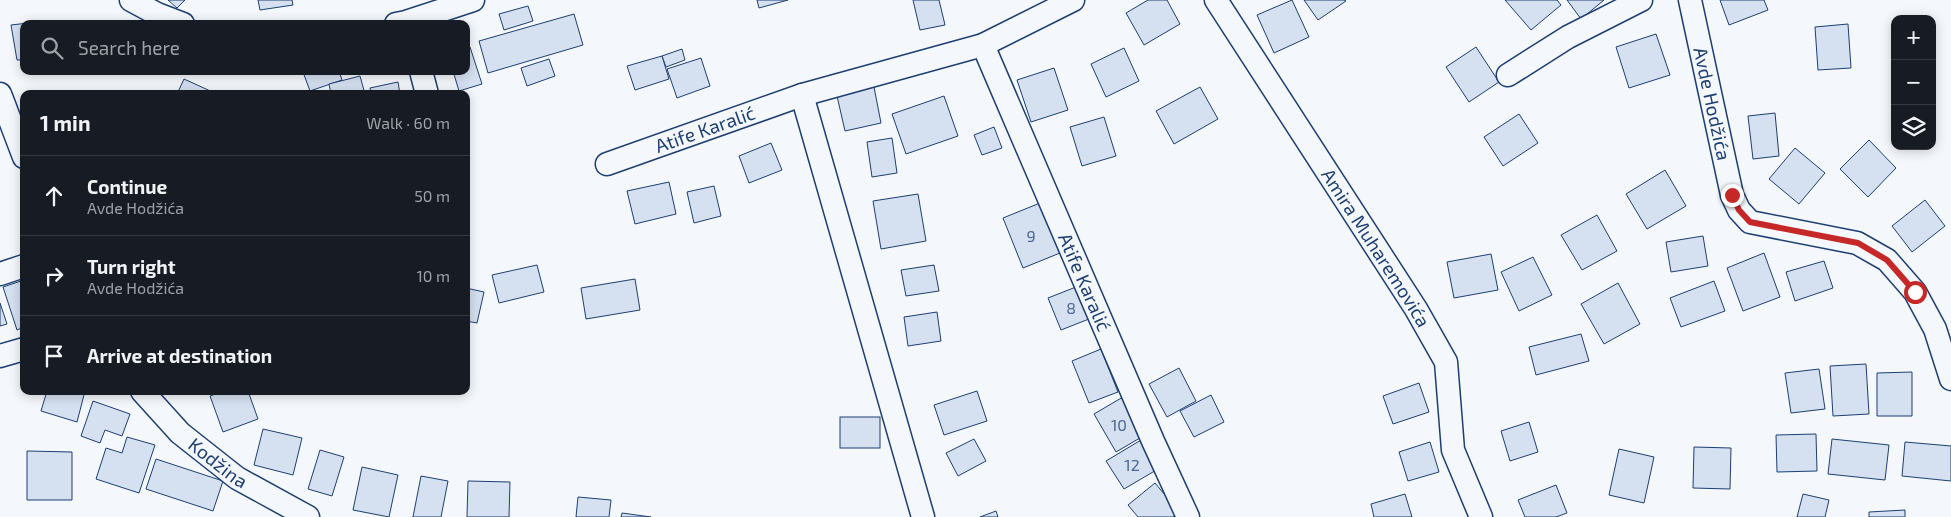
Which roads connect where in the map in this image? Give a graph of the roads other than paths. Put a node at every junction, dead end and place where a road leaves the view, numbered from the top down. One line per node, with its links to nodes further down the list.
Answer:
1 (131, 0): 7 (street)
2 (473, 0): 8 (street)
3 (1073, 0): 9 (street, Atife Karalić)
4 (1216, 0): 26 (street, Amira Muharemovića)
5 (1640, 0): 11 (street)
6 (1690, 0): 21 (street, Avde Hodžića)
7 (173, 20)
8 (412, 20)
9 (983, 44): 14 (street, Atife Karalić); 25 (street, Atife Karalić)
10 (422, 75): 12 (street)
11 (1508, 76)
12 (426, 90)
13 (0, 94): 15 (street)
14 (802, 95): 16 (street, Atife Karalić); 24 (street)
15 (20, 146)
16 (606, 164)
17 (20, 267): 18 (street)
18 (0, 274)
19 (20, 350): 20 (street)
20 (0, 356)
21 (1951, 379)
22 (146, 395): 23 (street, Kodžina)
23 (308, 517)
24 (923, 517)
25 (1188, 517)
26 (1481, 517)

